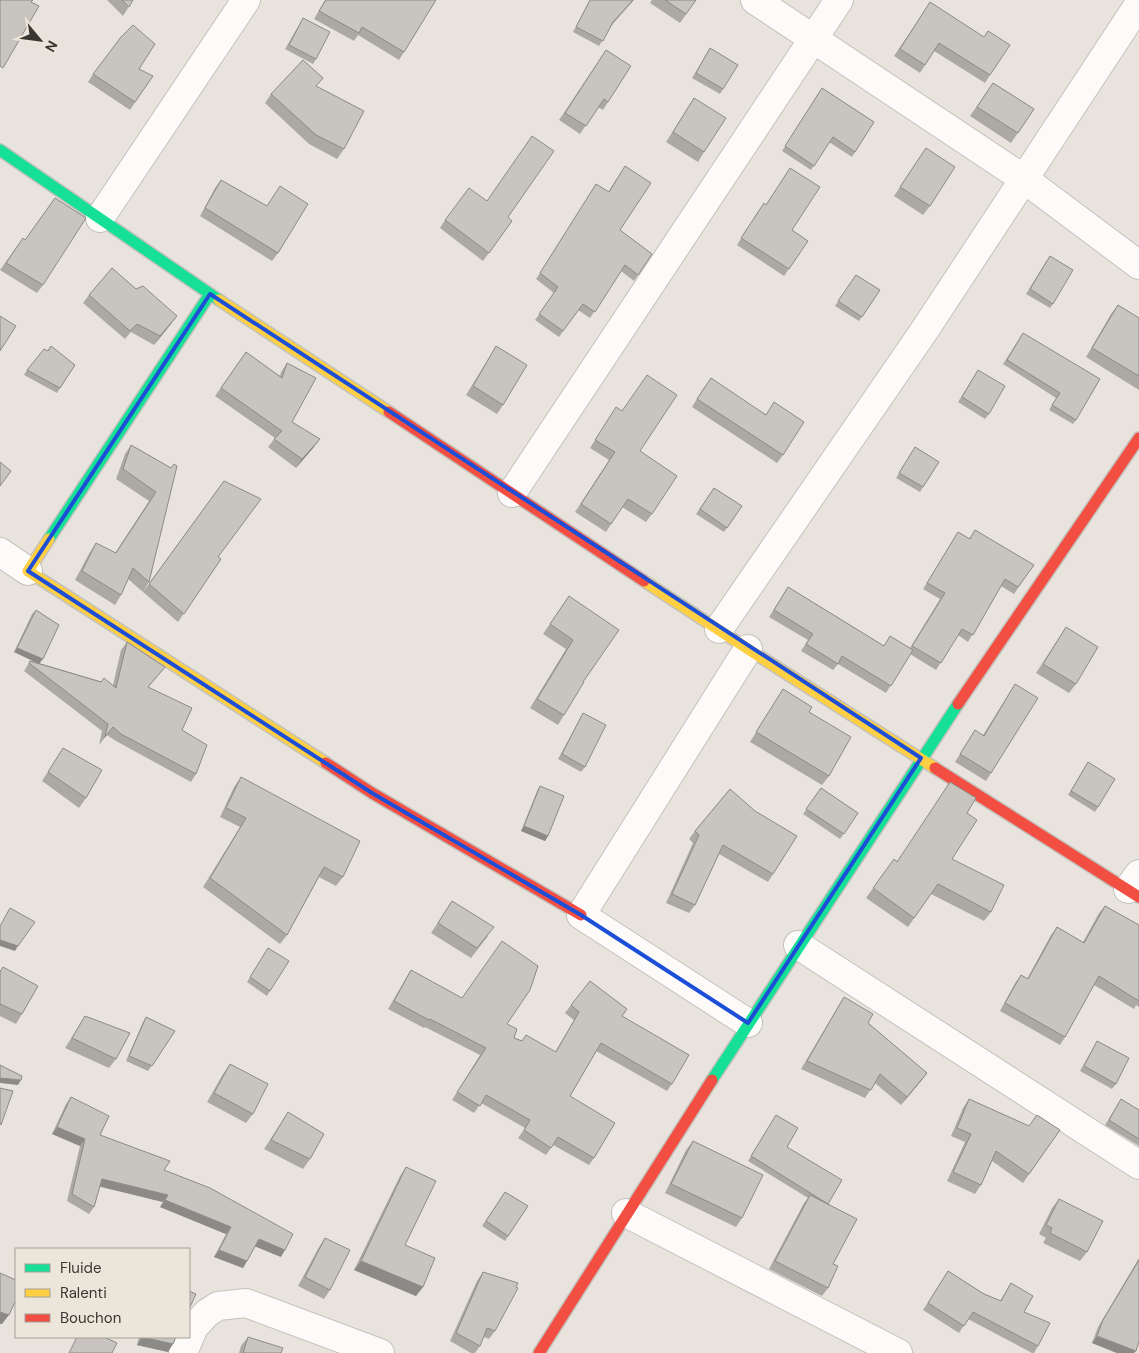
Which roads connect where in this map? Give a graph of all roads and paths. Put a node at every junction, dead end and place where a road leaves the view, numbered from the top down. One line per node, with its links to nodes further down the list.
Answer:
1 (246, 0): 8 (street)
2 (756, 0): 5 (street)
3 (839, 0): 5 (street)
4 (1139, 4): 7 (street)
5 (814, 38): 7 (street); 12 (street)
6 (0, 150): 8 (street)
7 (1024, 179): 9 (street); 15 (street)
8 (100, 218): 10 (street)
9 (1139, 264)
10 (210, 294): 12 (street); 14 (street)
11 (1139, 438): 17 (street)
12 (512, 493): 15 (street)
13 (0, 552): 14 (street)
14 (28, 571): 19 (street)
15 (718, 629): 16 (street)
16 (748, 649): 17 (street); 19 (street)
17 (921, 758): 18 (street); 20 (street)
18 (1135, 887)
19 (580, 915): 21 (street)
20 (798, 945): 21 (street); 22 (street)
21 (748, 1023): 23 (street)
22 (1139, 1165)
23 (626, 1214): 28 (street); 29 (street)
24 (190, 1336): 27 (street)
25 (189, 1338): 26 (street)
26 (183, 1353)
27 (380, 1353)
28 (538, 1353)
29 (898, 1353)

